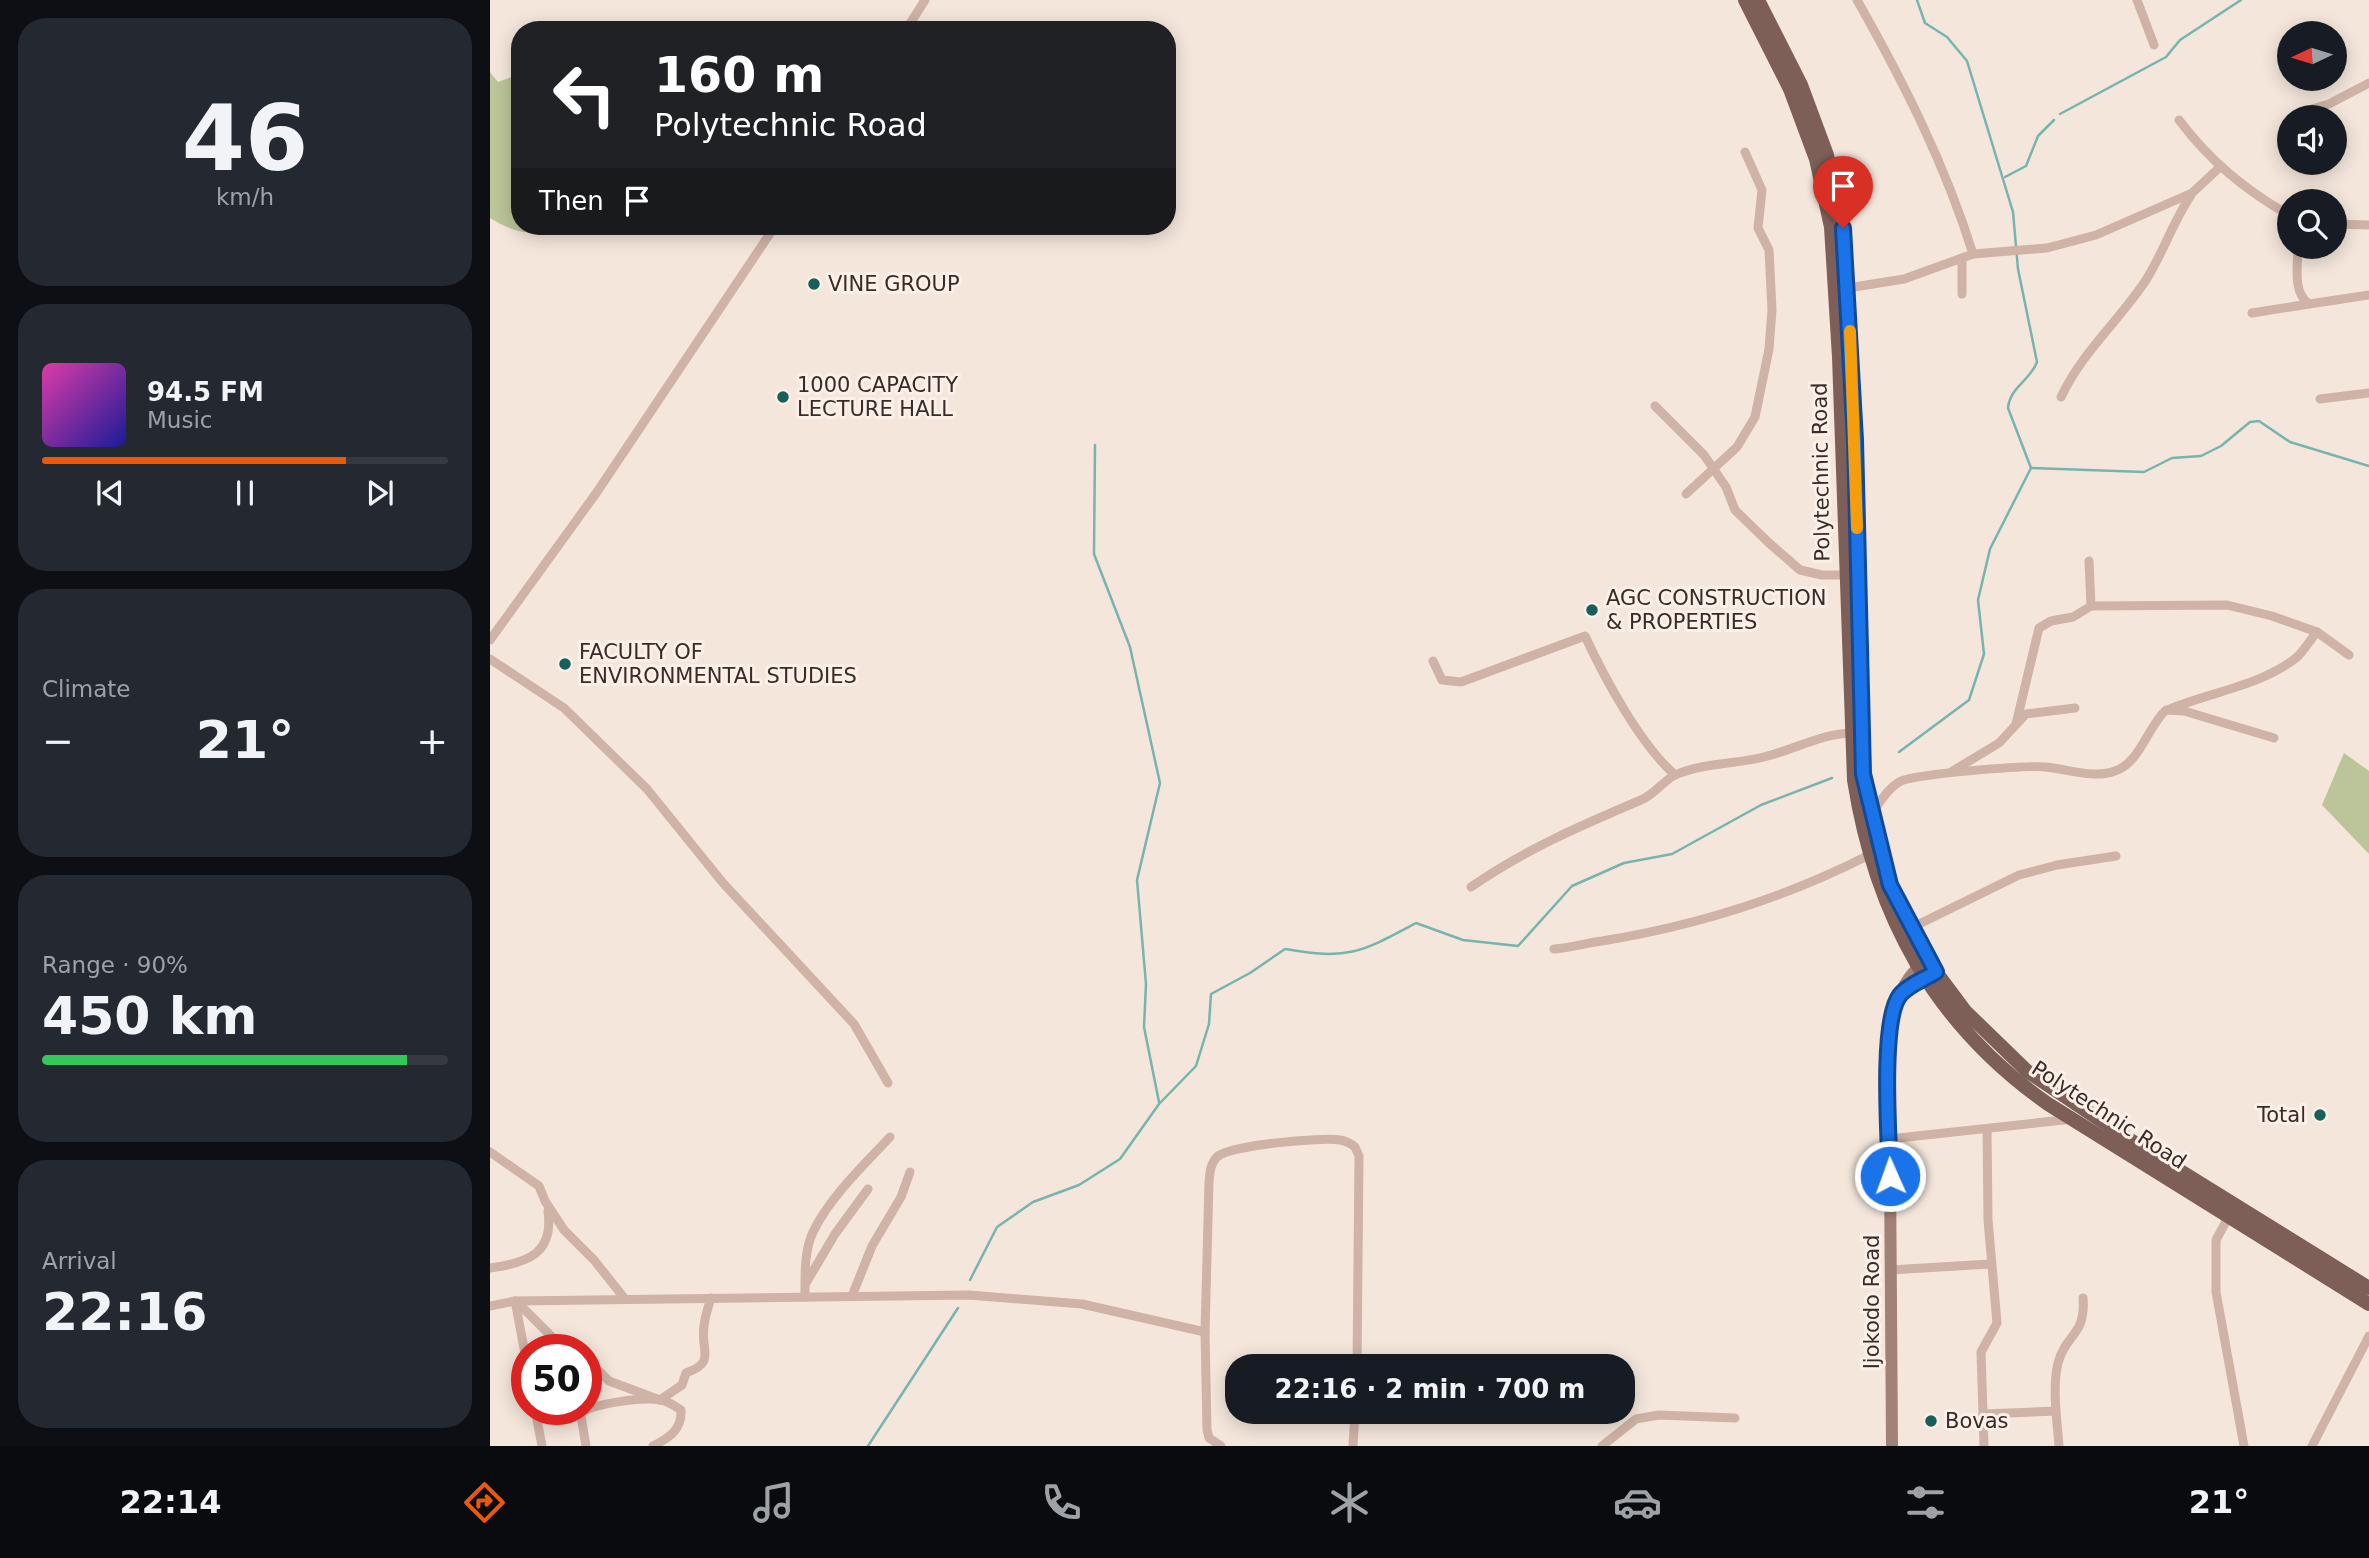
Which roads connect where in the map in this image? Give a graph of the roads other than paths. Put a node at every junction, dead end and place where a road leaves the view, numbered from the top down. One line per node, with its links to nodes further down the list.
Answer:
1 (925, 0): 5 (street)
2 (1857, 0): 17 (street)
3 (2137, 0): 6 (street)
4 (1754, 1): 20 (main road, Polytechnic Road)
5 (912, 21)
6 (2154, 45)
7 (2369, 83): 8 (street)
8 (2326, 105)
9 (2179, 120): 11 (street)
10 (1745, 152): 29 (street)
11 (2220, 167): 12 (street); 13 (street)
12 (2192, 193): 17 (street); 26 (street)
13 (2277, 209)
14 (2347, 224): 15 (street)
15 (2369, 225)
16 (769, 235): 35 (street)
17 (1973, 254): 18 (street)
18 (1962, 258): 20 (street); 21 (street)
19 (2298, 259): 23 (street)
20 (1842, 289): 32 (main road, Polytechnic Road); 46 (main road, Polytechnic Road)
21 (1962, 294)
22 (2369, 295): 23 (street)
23 (2309, 304): 24 (street)
24 (2252, 313)
25 (2369, 393): 27 (street)
26 (2061, 397)
27 (2320, 399)
28 (1655, 406): 29 (street)
29 (1715, 470): 30 (street); 32 (street)
30 (1686, 494)
31 (2089, 561): 33 (street)
32 (1845, 575): 42 (main road, Polytechnic Road)
33 (2091, 606): 34 (street); 41 (street)
34 (2317, 632): 36 (street); 40 (street)
35 (490, 640)
36 (2349, 655)
37 (490, 659): 53 (street)
38 (1433, 661): 44 (street)
39 (2075, 708): 41 (street)
40 (2166, 710): 43 (street); 45 (street)
41 (2016, 724): 45 (street)
42 (1851, 733): 44 (street); 47 (main road, Polytechnic Road)
43 (2274, 738)
44 (1675, 775): 49 (street)
45 (1946, 775): 46 (street)
46 (1871, 814): 50 (main road, Polytechnic Road)
47 (1868, 855): 51 (street); 52 (main road, Polytechnic Road)
48 (2116, 856): 50 (street)
49 (1471, 887)
50 (1911, 928): 52 (main road, Polytechnic Road)
51 (1554, 949)
52 (1927, 969): 54 (main road, Polytechnic Road); 57 (main road, Ijokodo Road); 67 (main road, Polytechnic Road)
53 (888, 1083)
54 (2074, 1119): 55 (street); 62 (main road, Polytechnic Road)
55 (1987, 1130): 57 (street); 63 (street)
56 (890, 1137): 66 (street)
57 (1889, 1139): 65 (main road, Ijokodo Road)
58 (490, 1152): 61 (street)
59 (910, 1172): 68 (street)
60 (868, 1189): 66 (street)
61 (548, 1206): 64 (street); 72 (street)
62 (2229, 1216): 74 (main road, Polytechnic Road); 99 (street)
63 (1990, 1264): 65 (street); 85 (street)
64 (490, 1268)
65 (1890, 1270): 96 (main road, Ijokodo Road)
66 (805, 1285): 69 (street)
67 (2369, 1288)
68 (852, 1296): 69 (street); 76 (street)
69 (805, 1297): 70 (street)
70 (711, 1298): 72 (street); 82 (street)
71 (2083, 1298): 84 (street)
72 (625, 1299): 73 (street)
73 (515, 1301): 75 (street); 77 (street); 78 (street)
74 (2369, 1304)
75 (490, 1306)
76 (1205, 1332): 80 (street); 93 (street)
77 (521, 1334)
78 (549, 1334)
79 (2369, 1336): 100 (street)
80 (1357, 1354)
81 (602, 1374): 82 (street)
82 (660, 1400): 83 (street); 92 (street)
83 (602, 1406)
84 (2056, 1411): 85 (street); 98 (street)
85 (1983, 1414): 97 (street)
86 (1735, 1418): 95 (street)
87 (1354, 1424): 94 (street)
88 (538, 1425): 90 (street)
89 (582, 1425): 91 (street)
90 (542, 1446)
91 (586, 1446)
92 (653, 1446)
93 (1221, 1446)
94 (1353, 1446)
95 (1602, 1446)
96 (1892, 1446)
97 (1984, 1446)
98 (2059, 1446)
99 (2245, 1446)
100 (2312, 1446)

